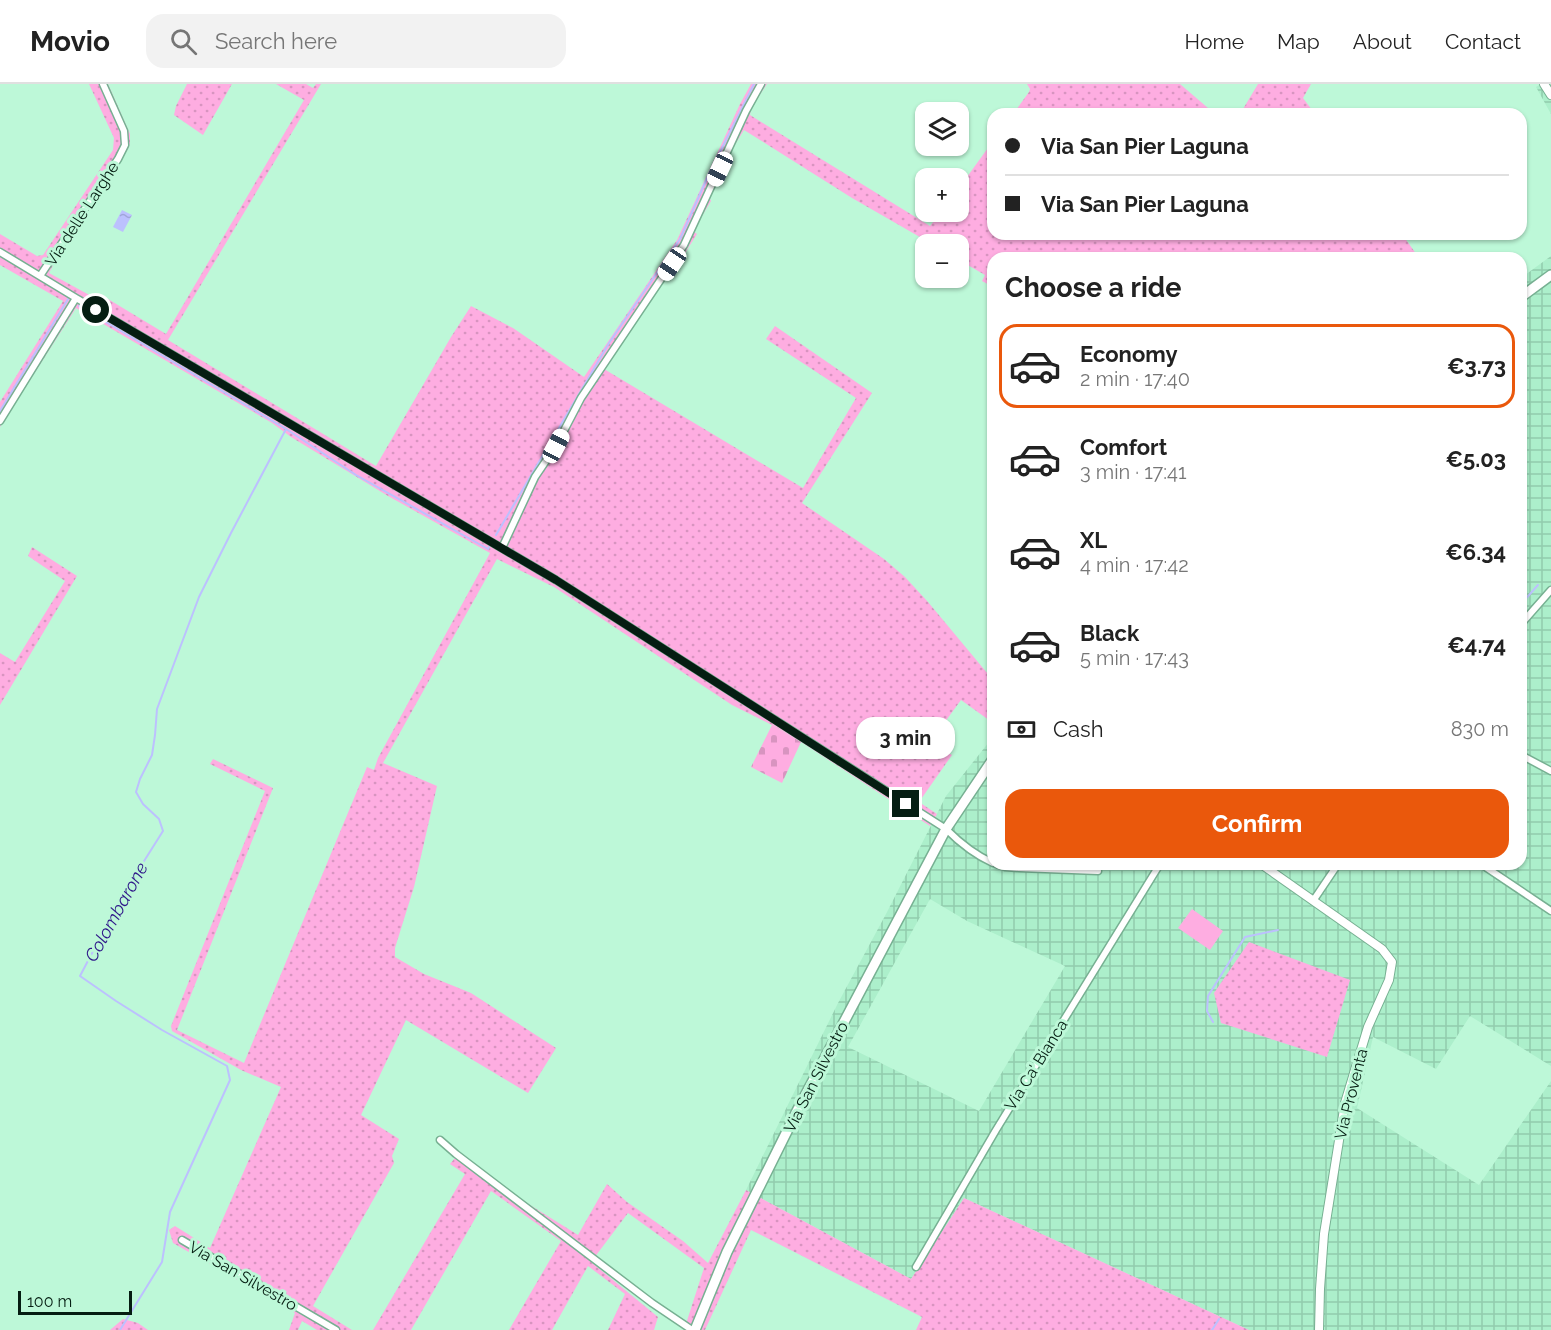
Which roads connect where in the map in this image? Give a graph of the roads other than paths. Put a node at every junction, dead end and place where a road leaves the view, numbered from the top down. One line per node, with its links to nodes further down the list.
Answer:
1 (103, 84): 6 (street, Via delle Larghe)
2 (761, 84): 11 (street)
3 (1544, 84): 4 (street)
4 (1551, 95)
5 (0, 252): 6 (street)
6 (40, 276): 9 (street)
7 (1551, 276): 8 (main road)
8 (1527, 293)
9 (76, 298): 10 (street); 11 (street)
10 (0, 421)
11 (502, 548): 17 (street)
12 (1551, 590): 13 (street)
13 (1527, 617)
14 (1527, 758): 16 (street)
15 (987, 768): 17 (main road, Via San Silvestro)
16 (1551, 771)
17 (946, 829): 18 (street); 31 (main road, Via San Silvestro)
18 (987, 860)
19 (1072, 870): 24 (street)
20 (1156, 870): 29 (street, Via Ca' Bianca)
21 (1270, 870): 25 (street, Via Proventa)
22 (1334, 870): 25 (street)
23 (1490, 870): 26 (street)
24 (1098, 871)
25 (1313, 901): 32 (street, Via Proventa)
26 (1551, 911)
27 (440, 1140): 31 (street, Via San Silvestro)
28 (182, 1240): 30 (street, Via San Silvestro)
29 (915, 1267)
30 (336, 1330)
31 (694, 1330)
32 (1319, 1330)

